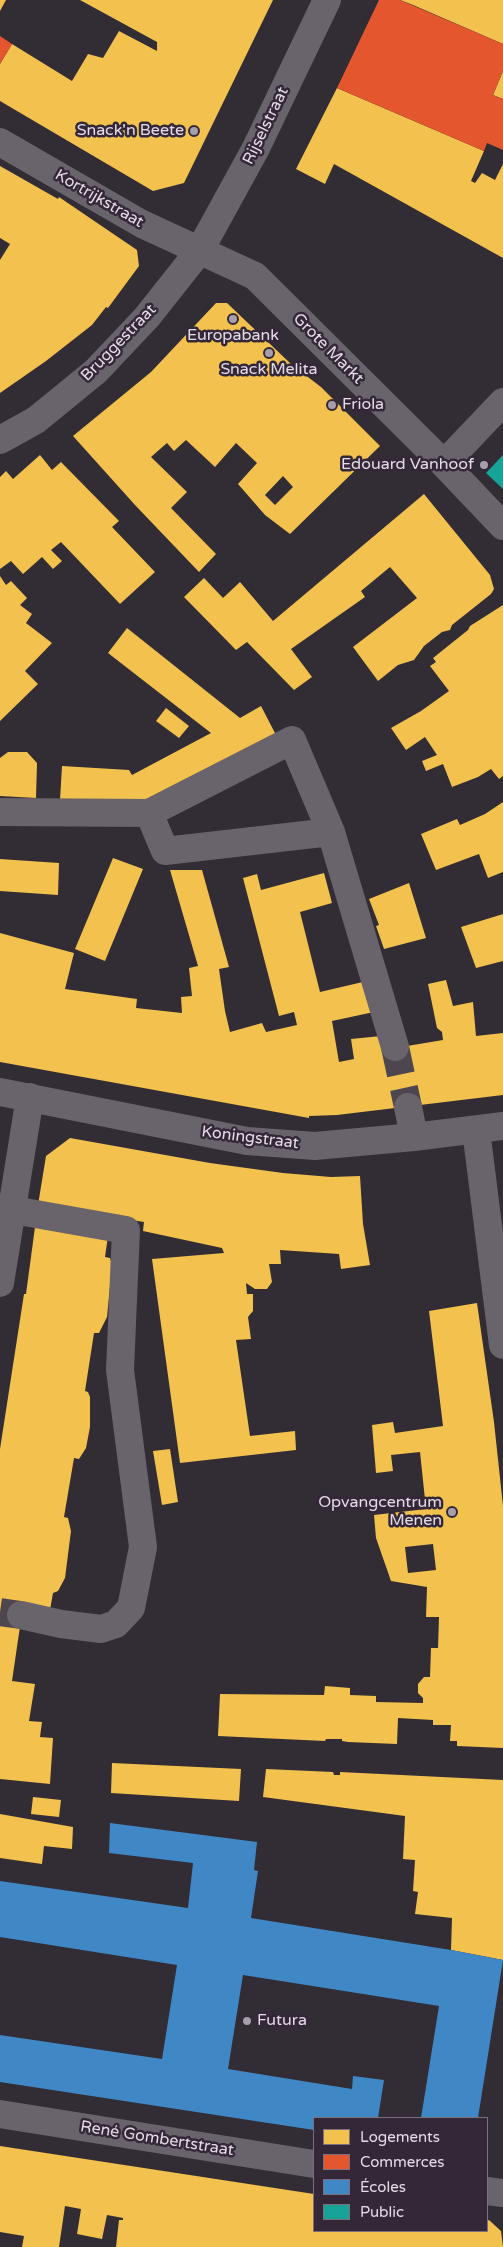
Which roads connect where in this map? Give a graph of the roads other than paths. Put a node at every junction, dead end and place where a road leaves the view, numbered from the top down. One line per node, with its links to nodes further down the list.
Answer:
1 (327, 0): 3 (street, Rijselstraat)
2 (0, 142): 3 (street, Kortrijkstraat)
3 (200, 250): 5 (street, Bruggestraat); 6 (street, Grote Markt)
4 (503, 402): 6 (street)
5 (0, 440)
6 (444, 464): 7 (street, Grote Markt)
7 (503, 526)
8 (0, 812): 9 (street)
9 (149, 813): 10 (street); 10 (street)
10 (331, 832): 11 (street)
11 (395, 1047)
12 (0, 1092): 13 (street, Koningstraat)
13 (30, 1097): 17 (street, Koningstraat); 18 (street)
14 (408, 1107): 17 (street)
15 (503, 1126): 16 (street, Koningstraat)
16 (476, 1130): 17 (street, Koningstraat); 20 (street)
17 (414, 1137)
18 (13, 1210): 19 (street); 21 (street)
19 (0, 1283)
20 (503, 1345)
21 (21, 1615)
22 (0, 2114): 23 (street, René Gombertstraat)
23 (313, 2164)
24 (488, 2191): 25 (street)
25 (503, 2193)

